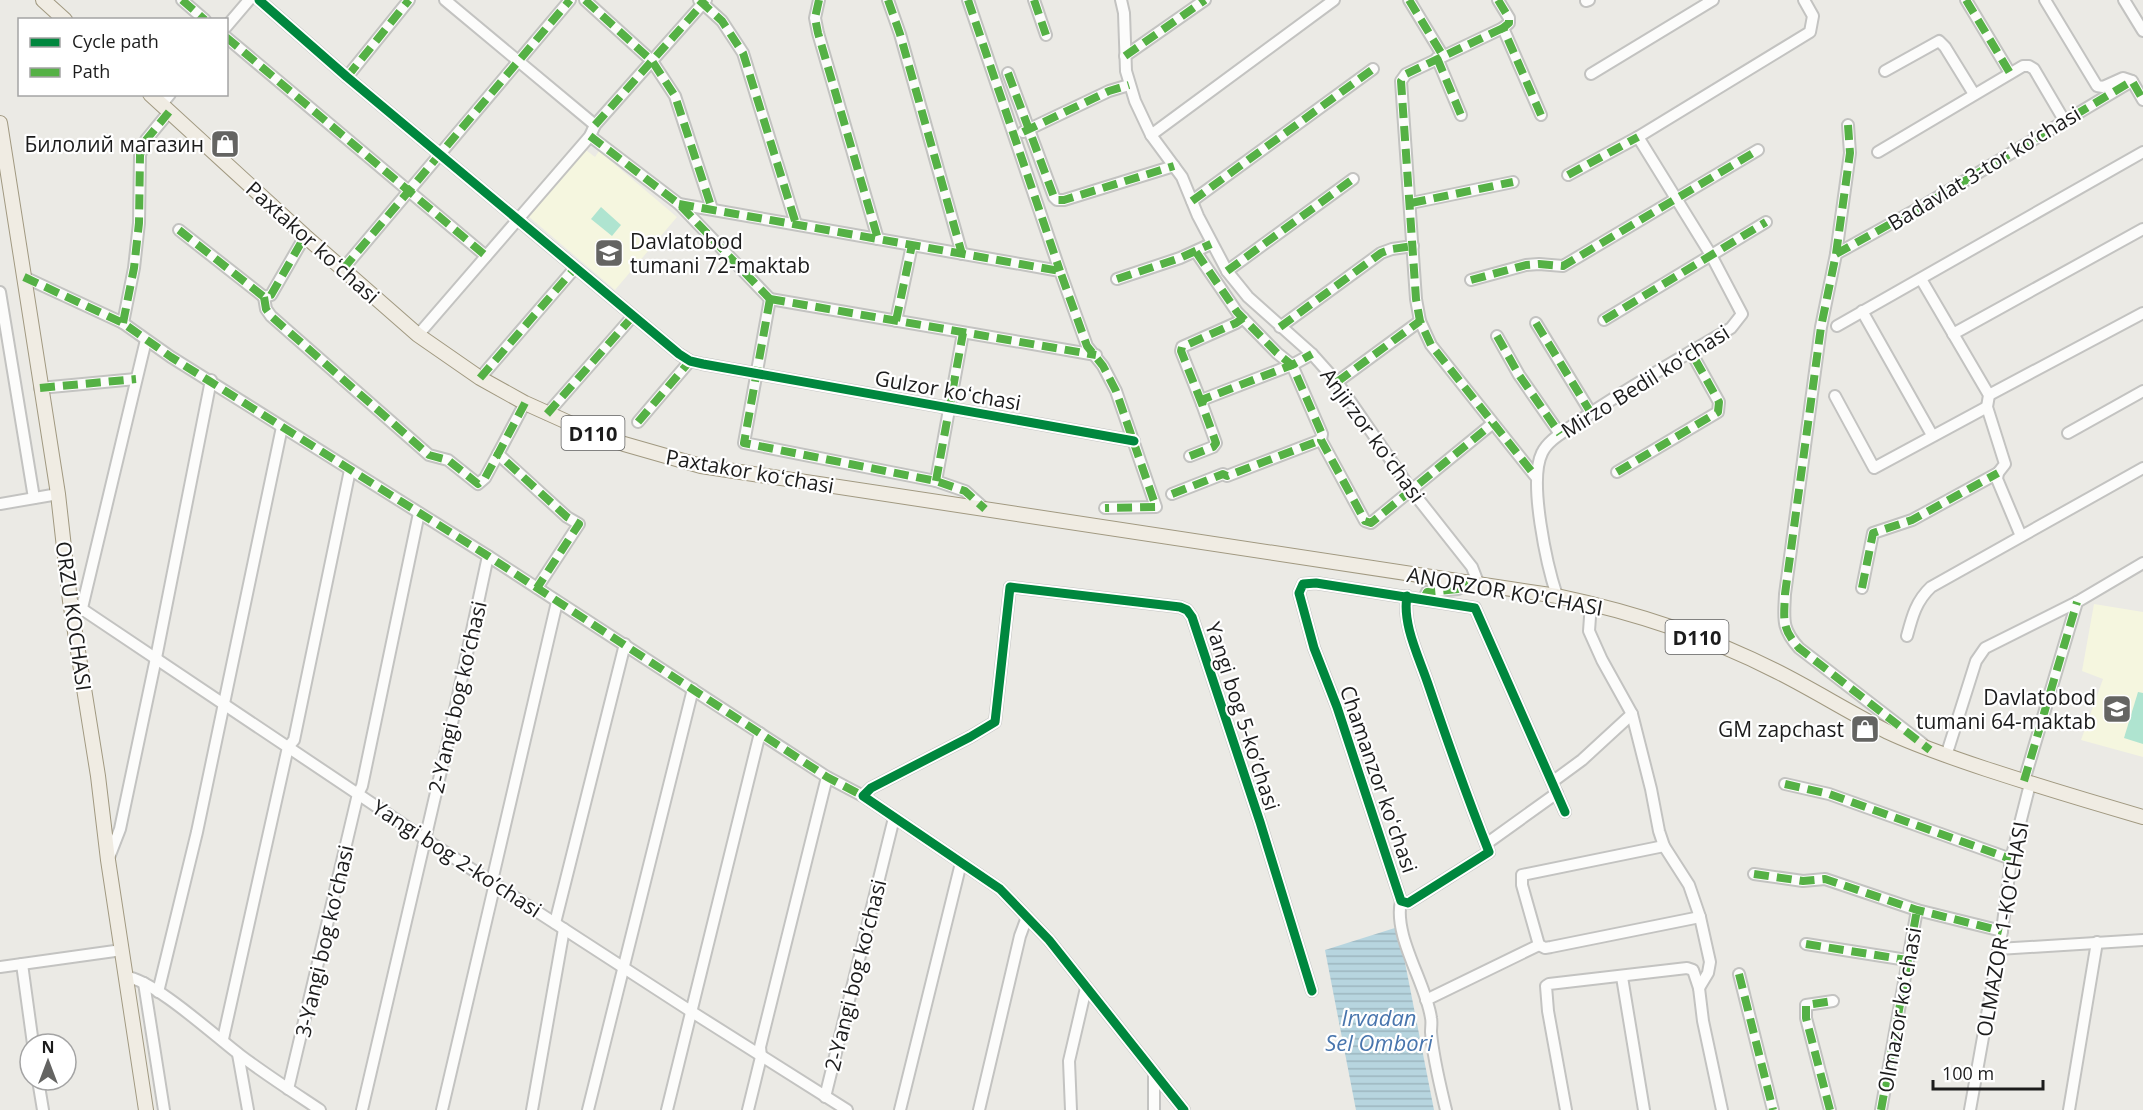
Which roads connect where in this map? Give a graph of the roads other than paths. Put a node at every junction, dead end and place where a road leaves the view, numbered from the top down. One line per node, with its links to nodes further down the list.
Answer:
1 (43, 0): 24 (main road)
2 (182, 0): 25 (street)
3 (249, 0): 26 (street)
4 (259, 0): 40 (street)
5 (409, 0): 40 (street)
6 (444, 0): 33 (street)
7 (570, 0): 33 (street)
8 (585, 0): 34 (street)
9 (819, 0): 77 (street)
10 (888, 0): 82 (street)
11 (968, 0): 54 (street)
12 (1034, 0): 29 (street)
13 (1121, 0): 31 (street, Anjirzor koʻchasi)
14 (1205, 0): 31 (street)
15 (1334, 0): 55 (street)
16 (1409, 0): 32 (street)
17 (1498, 0): 27 (street)
18 (1713, 0): 39 (street)
19 (1804, 0): 56 (street)
20 (1966, 0): 38 (street)
21 (2045, 0): 41 (street)
22 (2124, 0): 28 (street)
23 (702, 1): 34 (street); 73 (street)
24 (63, 18)
25 (203, 18)
26 (228, 25)
27 (1503, 28): 32 (street); 48 (street)
28 (2143, 31)
29 (1046, 35)
30 (228, 40): 65 (street)
31 (1125, 56): 42 (street, Anjirzor koʻchasi)
32 (1440, 57): 47 (street); 68 (street)
33 (518, 61): 53 (street); 60 (street)
34 (652, 61): 53 (street); 70 (street)
35 (1373, 69): 67 (street)
36 (1884, 71): 43 (street)
37 (1008, 73): 52 (street)
38 (2010, 73): 43 (street); 49 (street)
39 (1591, 74)
40 (347, 76): 60 (street)
41 (2132, 81): 45 (street); 49 (street, Badavlat 3-tor koʼchasi)
42 (1129, 85): 52 (street); 55 (street, Anjirzor koʻchasi)
43 (1974, 94): 58 (street)
44 (153, 96): 46 (main road, Paxtakor koʻchasi / D110)
45 (2143, 100)
46 (167, 104): 76 (main road, Paxtakor koʻchasi / D110); 104 (street)
47 (1461, 115)
48 (1541, 115)
49 (2064, 120): 83 (street, Badavlat 3-tor koʼchasi)
50 (0, 123): 90 (main road, ORZU KOCHASI)
51 (1848, 125): 83 (street)
52 (1029, 130): 54 (street); 61 (street)
53 (592, 131): 69 (street); 71 (street)
54 (1014, 135): 89 (street)
55 (1151, 135): 61 (street, Anjirzor koʻchasi)
56 (1638, 137): 62 (street); 66 (street, Mirzo Bedil koʻchasi)
57 (1758, 150): 66 (street)
58 (1878, 152)
59 (2143, 152): 92 (street)
60 (440, 153): 65 (street); 71 (street)
61 (1174, 166): 67 (street, Anjirzor koʻchasi)
62 (1568, 176)
63 (1353, 179): 88 (street)
64 (1513, 182): 68 (street)
65 (409, 192): 85 (street); 87 (street)
66 (1675, 199): 84 (street, Mirzo Bedil koʻchasi); 93 (street)
67 (1191, 201): 78 (street, Anjirzor koʻchasi)
68 (1411, 203): 80 (street)
69 (679, 204): 70 (street); 96 (street)
70 (712, 209): 73 (street)
71 (518, 220): 85 (street); 86 (street)
72 (1766, 222): 84 (street)
73 (796, 224): 77 (street)
74 (2143, 229): 109 (street)
75 (179, 230): 95 (street)
76 (305, 236): 87 (main road, Paxtakor koʻchasi / D110); 95 (street)
77 (878, 239): 79 (street)
78 (1211, 244): 81 (street); 88 (street, Anjirzor koʻchasi)
79 (912, 245): 82 (street); 102 (street)
80 (1413, 246): 103 (street); 107 (street)
81 (1196, 252): 91 (street); 100 (street)
82 (962, 254): 89 (street)
83 (1836, 254): 179 (street)
84 (1711, 255): 101 (street); 113 (street, Mirzo Bedil koʻchasi)
85 (486, 256): 110 (street)
86 (575, 268): 99 (street); 119 (street)
87 (344, 269): 110 (main road, Paxtakor koʻchasi / D110)
88 (1227, 271): 107 (street, Anjirzor koʻchasi)
89 (1060, 272): 115 (street)
90 (24, 277): 104 (street); 123 (main road, ORZU KOCHASI)
91 (1117, 279)
92 (1921, 279): 97 (street); 109 (street)
93 (1471, 280)
94 (0, 292): 152 (street)
95 (264, 297): 141 (street)
96 (770, 299): 102 (street); 118 (street)
97 (1862, 312): 106 (street); 138 (street)
98 (2143, 313): 125 (street)
99 (633, 316): 116 (street); 132 (street)
100 (1243, 318): 117 (street); 128 (street)
101 (1604, 320)
102 (896, 321): 108 (street)
103 (1419, 321): 122 (street); 134 (street)
104 (123, 323): 112 (street)
105 (1536, 323): 131 (street)
106 (1836, 326)
107 (1280, 327): 114 (street, Anjirzor koʻchasi)
108 (963, 333): 115 (street); 130 (street)
109 (1953, 334): 125 (street)
110 (418, 335): 119 (main road, Paxtakor koʻchasi / D110)
111 (1497, 336): 136 (street)
112 (146, 340): 120 (street); 121 (street)
113 (1691, 352): 131 (street, Mirzo Bedil koʻchasi); 145 (street)
114 (1312, 354): 117 (street); 122 (street, Anjirzor koʻchasi)
115 (1096, 355): 140 (street)
116 (690, 361): 118 (street, Gulzor koʻchasi); 133 (street)
117 (1292, 365): 128 (street); 139 (street)
118 (757, 374): 130 (street, Gulzor koʻchasi); 148 (street)
119 (480, 378): 127 (main road, Paxtakor koʻchasi / D110)
120 (136, 379): 123 (street); 170 (street)
121 (211, 381): 135 (street); 173 (street)
122 (1337, 382): 149 (street, Anjirzor koʻchasi)
123 (40, 388): 151 (main road, ORZU KOCHASI)
124 (2143, 391): 137 (street)
125 (1989, 395): 129 (street)
126 (1834, 396): 138 (street)
127 (525, 403): 132 (main road, Paxtakor koʻchasi / D110); 141 (street)
128 (1202, 404): 142 (street)
129 (1988, 407): 138 (street); 146 (street)
130 (948, 409): 140 (street, Gulzor koʻchasi); 148 (street)
131 (1591, 413): 136 (street, Mirzo Bedil koʻchasi)
132 (547, 414): 155 (main road, Paxtakor koʻchasi / D110)
133 (638, 422)
134 (1492, 424): 147 (street); 149 (street)
135 (282, 427): 144 (street); 175 (street)
136 (1560, 434): 147 (street, Mirzo Bedil koʻchasi)
137 (2068, 434)
138 (1932, 435)
139 (1321, 440): 149 (street); 150 (street)
140 (1134, 441): 154 (street)
141 (498, 454): 162 (street)
142 (1190, 456)
143 (2143, 468): 157 (street)
144 (350, 470): 156 (street); 178 (street)
145 (1617, 472)
146 (1998, 473): 157 (street); 163 (street)
147 (1536, 477): 165 (street, Mirzo Bedil koʻchasi)
148 (936, 481): 155 (street)
149 (1412, 490): 161 (street, Anjirzor koʻchasi)
150 (1172, 494)
151 (58, 495): 152 (street); 170 (main road, ORZU KOCHASI)
152 (34, 498): 153 (street)
153 (0, 504)
154 (1105, 508)
155 (985, 509): 158 (main road, Paxtakor koʻchasi / D110)
156 (419, 513): 159 (street); 186 (street)
157 (2021, 536): 171 (street)
158 (1224, 544): 161 (main road, ANORZOR KO'CHASI / D110)
159 (488, 556): 162 (street); 191 (street, 2-Yangi bog koʼchasi)
160 (2143, 563): 168 (street)
161 (1473, 584): 165 (main road, ANORZOR KO'CHASI / D110); 166 (street)
162 (537, 588): 167 (street)
163 (1862, 588)
164 (1407, 596): 166 (street, Chamanzor koʻchasi); 192 (street); 199 (street, Chamanzor koʻchasi)
165 (1557, 596): 169 (main road, ANORZOR KO'CHASI / D110)
166 (1424, 598): 182 (street, Chamanzor koʻchasi)
167 (557, 602): 172 (street); 198 (street)
168 (2077, 602): 180 (street); 183 (street, OLMAZOR 1-KO'CHASI)
169 (1591, 603): 176 (street); 179 (main road, ANORZOR KO'CHASI / D110)
170 (76, 605): 173 (street, Yangi bog 2-koʼchasi); 195 (main road, ORZU KOCHASI)
171 (1906, 636)
172 (625, 644): 174 (street); 203 (street)
173 (156, 658): 175 (street, Yangi bog 2-koʼchasi); 195 (street)
174 (693, 689): 177 (street); 214 (street)
175 (224, 704): 178 (street, Yangi bog 2-koʼchasi); 222 (street)
176 (1632, 714): 182 (street); 193 (street)
177 (760, 733): 181 (street); 225 (street)
178 (288, 747): 186 (street, Yangi bog 2-koʼchasi); 227 (street)
179 (1930, 750): 180 (main road, ANORZOR KO'CHASI / D110)
180 (1946, 756): 183 (main road, ANORZOR KO'CHASI / D110)
181 (827, 777): 187 (street); 229 (street)
182 (1552, 782): 185 (street, Chamanzor koʻchasi)
183 (2027, 782): 189 (main road, ANORZOR KO'CHASI / D110); 194 (street, OLMAZOR 1-KO'CHASI)
184 (1785, 784): 194 (street)
185 (1557, 793): 188 (street, Chamanzor koʻchasi); 192 (street, Chamanzor koʻchasi)
186 (358, 794): 191 (street, Yangi bog 2-koʼchasi); 231 (street, 3-Yangi bog koʼchasi)
187 (863, 796): 190 (street); 221 (street, Yangi bog 5-koʼchasi)
188 (1565, 812)
189 (2143, 817)
190 (894, 818): 196 (street); 233 (street, 2-Yangi bog koʼchasi)
191 (425, 839): 198 (street, Yangi bog 2-koʼchasi); 239 (street)
192 (1486, 844): 199 (street, Chamanzor koʻchasi)
193 (1664, 846): 202 (street); 208 (street)
194 (2011, 858): 204 (street, OLMAZOR 1-KO'CHASI)
195 (108, 860): 210 (main road, ORZU KOCHASI)
196 (961, 863): 201 (street); 246 (street)
197 (1754, 874): 200 (street)
198 (494, 882): 203 (street, Yangi bog 2-koʼchasi); 240 (street)
199 (1401, 902): 223 (street, Chamanzor koʻchasi)
200 (1917, 910): 204 (street); 211 (street, Olmazor koʻchasi)
201 (1027, 917): 219 (street); 247 (street)
202 (1700, 917): 208 (street); 220 (street)
203 (560, 926): 214 (street, Yangi bog 2-koʼchasi); 241 (street)
204 (2002, 931): 209 (street, OLMAZOR 1-KO'CHASI)
205 (2143, 940): 206 (street)
206 (2097, 942): 209 (street); 259 (street)
207 (1806, 944): 211 (street)
208 (1539, 945): 223 (street)
209 (1998, 949): 258 (street, OLMAZOR 1-KO'CHASI)
210 (122, 950): 212 (street); 216 (main road, ORZU KOCHASI)
211 (1908, 960): 257 (street, Olmazor koʻchasi)
212 (22, 964): 213 (street); 226 (street)
213 (0, 967)
214 (623, 968): 225 (street, Yangi bog 2-koʼchasi); 242 (street)
215 (1739, 974): 255 (street)
216 (126, 977): 218 (street); 235 (main road, ORZU KOCHASI)
217 (1622, 977): 220 (street); 252 (street); 253 (street)
218 (144, 982): 222 (street); 236 (street)
219 (1086, 988): 230 (street); 248 (street)
220 (1699, 988): 254 (street)
221 (1312, 991)
222 (158, 992): 227 (street)
223 (1426, 1000): 251 (street, Chamanzor koʻchasi)
224 (1833, 1001): 256 (street)
225 (692, 1012): 229 (street, Yangi bog 2-koʼchasi); 243 (street)
226 (31, 1032)
227 (223, 1039): 228 (street)
228 (238, 1054): 231 (street); 237 (street)
229 (761, 1057): 233 (street, Yangi bog 2-koʼchasi); 244 (street)
230 (1154, 1072): 249 (street); 250 (street)
231 (288, 1089): 238 (street)
232 (40, 1092): 234 (street)
233 (825, 1097): 245 (street, Yangi bog 2-koʼchasi)
234 (43, 1110)
235 (146, 1110)
236 (164, 1110)
237 (248, 1110)
238 (320, 1110)
239 (362, 1110)
240 (442, 1110)
241 (532, 1110)
242 (588, 1110)
243 (667, 1110)
244 (748, 1110)
245 (847, 1110)
246 (900, 1110)
247 (979, 1110)
248 (1071, 1110)
249 (1154, 1110)
250 (1184, 1110)
251 (1446, 1110)
252 (1566, 1110)
253 (1644, 1110)
254 (1722, 1110)
255 (1773, 1110)
256 (1830, 1110)
257 (1881, 1110)
258 (1970, 1110)
259 (2069, 1110)

